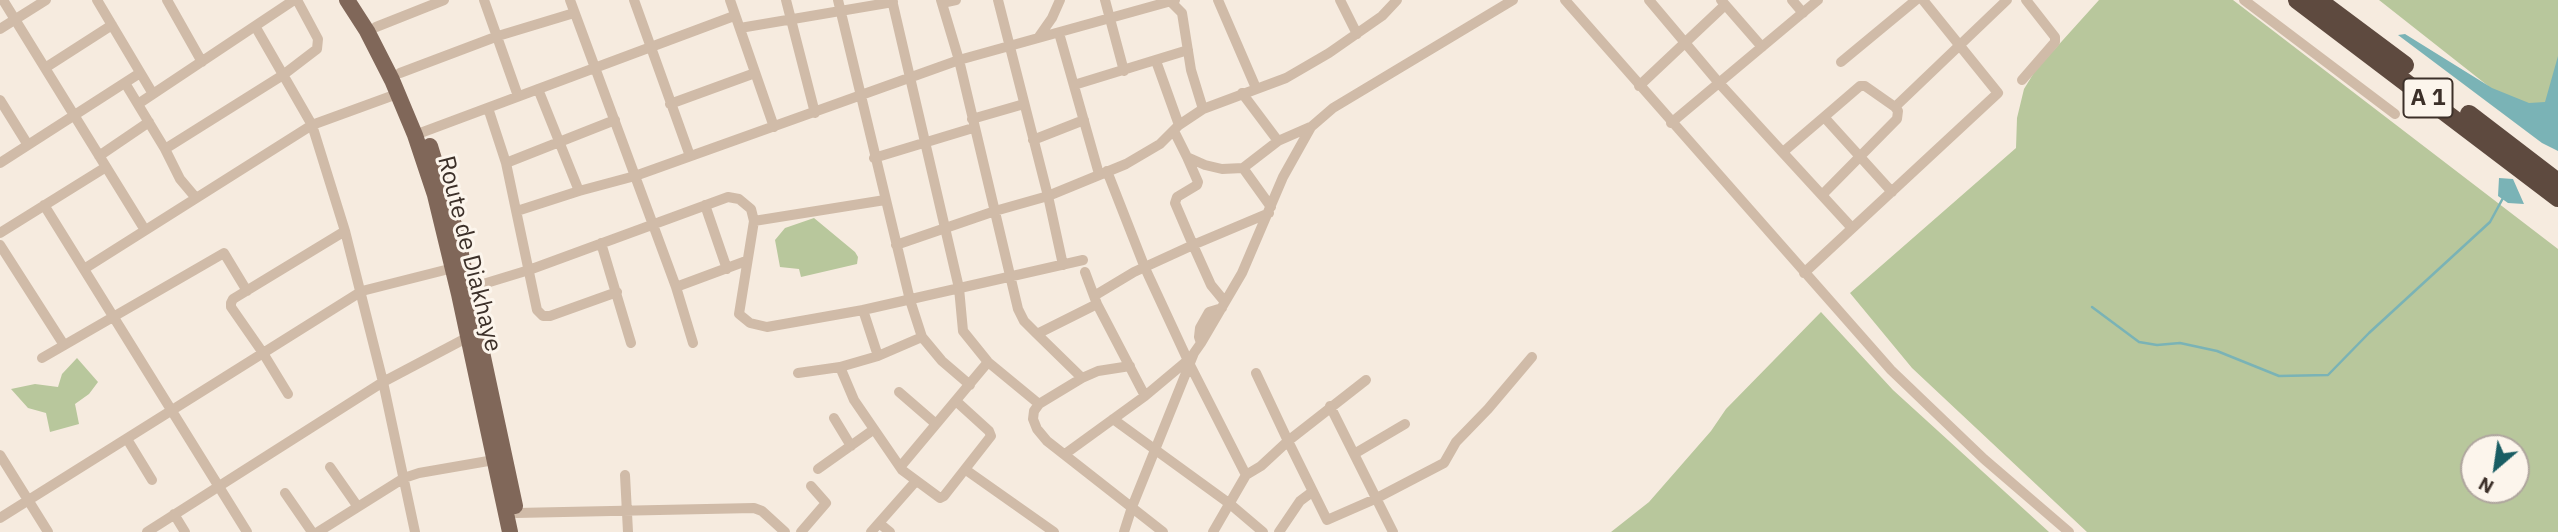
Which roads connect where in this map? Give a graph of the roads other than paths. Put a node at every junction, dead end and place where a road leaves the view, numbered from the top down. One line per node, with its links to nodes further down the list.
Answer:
1 (3, 0): 44 (street)
2 (46, 0): 44 (street)
3 (97, 0): 46 (street)
4 (167, 0): 63 (street)
5 (296, 0): 47 (street); 71 (street)
6 (347, 0): 82 (main road, Route de Diakhaye)
7 (360, 0): 48 (main road, Route de Diakhaye)
8 (484, 0): 53 (street)
9 (570, 0): 40 (street)
10 (634, 0): 57 (street)
11 (730, 0): 42 (street)
12 (786, 0): 45 (street)
13 (838, 0): 39 (street)
14 (956, 0): 36 (street)
15 (998, 0): 58 (street)
16 (1060, 0): 54 (street)
17 (1105, 0): 43 (street)
18 (1218, 0): 78 (street)
19 (1340, 0): 52 (street)
20 (1397, 0): 52 (street)
21 (1513, 0): 103 (street)
22 (1565, 0): 77 (street)
23 (1649, 0): 55 (street)
24 (1792, 0): 41 (street)
25 (1818, 0): 41 (street)
26 (1916, 0): 64 (street)
27 (1923, 0): 56 (street)
28 (2007, 0): 56 (street)
29 (2026, 0): 73 (street)
30 (2244, 0): 93 (street)
31 (2297, 0): 130 (highway, A 1)
32 (2318, 0): 124 (highway, A 1)
33 (438, 1): 48 (street)
34 (892, 1): 39 (street); 72 (street)
35 (1172, 1): 37 (street); 60 (street)
36 (942, 2): 61 (street)
37 (1158, 2): 43 (street)
38 (1723, 3): 55 (street); 59 (street)
39 (840, 11): 45 (street); 84 (street)
40 (575, 13): 53 (street); 66 (street)
41 (1803, 13): 59 (street)
42 (734, 16): 49 (street); 57 (street)
43 (1111, 17): 51 (street); 67 (street)
44 (15, 19): 50 (street); 65 (street)
45 (790, 19): 49 (street); 92 (street)
46 (112, 25): 65 (street); 68 (street)
47 (255, 26): 63 (street); 71 (street)
48 (376, 27): 69 (main road, Route de Diakhaye)
49 (740, 28): 70 (street)
50 (0, 29)
51 (1059, 33): 54 (street); 76 (street)
52 (1357, 34): 78 (street)
53 (498, 36): 69 (street); 83 (street)
54 (1038, 38): 58 (street)
55 (1686, 43): 75 (street); 77 (street)
56 (1960, 45): 90 (street); 126 (street)
57 (650, 47): 66 (street); 87 (street)
58 (1008, 47): 61 (street); 88 (street)
59 (1762, 47): 75 (street)
60 (1188, 50): 62 (street); 91 (street)
61 (959, 60): 72 (street); 99 (street)
62 (1156, 61): 67 (street); 104 (street)
63 (202, 62): 81 (street)
64 (1841, 62)
65 (45, 68): 94 (street)
66 (596, 68): 79 (street); 96 (street)
67 (1124, 71): 76 (street)
68 (140, 72): 74 (street); 81 (street)
69 (400, 73): 105 (main road, Route de Diakhaye)
70 (755, 73): 87 (street); 102 (street)
71 (283, 75): 101 (street); 111 (street)
72 (911, 77): 84 (street); 109 (street)
73 (2022, 79)
74 (125, 83): 86 (street); 94 (street)
75 (1719, 83): 100 (street); 112 (street)
76 (1074, 85): 97 (street)
77 (1639, 86): 100 (street)
78 (1256, 88): 80 (street)
79 (538, 89): 83 (street); 107 (street)
80 (1242, 93): 91 (street); 108 (street)
81 (153, 94): 86 (street)
82 (397, 94): 101 (street); 105 (main road, Route de Diakhaye)
83 (518, 96): 89 (street)
84 (860, 97): 92 (street); 117 (street)
85 (0, 100): 110 (street)
86 (138, 104): 98 (street)
87 (670, 104): 114 (street)
88 (1024, 104): 99 (street); 106 (street)
89 (488, 107): 105 (street); 119 (street)
90 (1895, 107): 95 (street); 116 (street)
91 (1203, 109): 104 (street)
92 (815, 113): 102 (street)
93 (2395, 114)
94 (74, 115): 110 (street); 113 (street)
95 (1824, 117): 112 (street); 116 (street)
96 (615, 120): 107 (street); 123 (street)
97 (1084, 120): 106 (street); 122 (street)
98 (149, 122): 111 (street); 113 (street)
99 (972, 123): 109 (street); 136 (street)
100 (1671, 123): 157 (street)
101 (312, 125): 129 (street); 142 (street)
102 (774, 127): 114 (street)
103 (1311, 127): 108 (street); 134 (street)
104 (1177, 128): 115 (street); 122 (street)
105 (419, 133): 151 (main road, Route de Diakhaye); 160 (main road, Route de Diakhaye)
106 (1033, 140): 128 (street)
107 (559, 141): 119 (street); 125 (street)
108 (1278, 141): 121 (street)
109 (926, 142): 117 (street); 140 (street)
110 (28, 145): 118 (street)
111 (165, 149): 129 (street)
112 (1783, 152): 127 (street)
113 (99, 156): 120 (street)
114 (690, 156): 123 (street)
115 (1187, 157): 121 (street); 147 (street)
116 (1860, 157): 126 (street); 127 (street)
117 (874, 158): 131 (street)
118 (0, 163)
119 (506, 163): 135 (street)
120 (106, 167): 132 (street); 141 (street)
121 (1243, 168): 134 (street)
122 (1103, 173): 128 (street); 152 (street)
123 (635, 176): 125 (street); 138 (street)
124 (2558, 182)
125 (579, 191): 135 (street)
126 (1892, 192): 139 (street)
127 (1822, 195): 139 (street)
128 (1048, 197): 136 (street); 150 (street)
129 (196, 198): 141 (street)
130 (2558, 198)
131 (885, 200): 137 (street); 146 (street)
132 (44, 205): 143 (street); 153 (street)
133 (705, 205): 137 (street); 138 (street); 154 (street)
134 (1270, 210): 147 (street); 167 (street)
135 (517, 211): 155 (street)
136 (995, 211): 140 (street); 158 (street)
137 (754, 221): 149 (street)
138 (653, 224): 144 (street); 159 (street)
139 (1852, 228): 157 (street)
140 (946, 229): 146 (street); 161 (street)
141 (145, 230): 153 (street)
142 (345, 231): 162 (street); 163 (street)
143 (0, 233)
144 (601, 243): 155 (street); 164 (street)
145 (0, 245): 175 (street)
146 (896, 245): 165 (street)
147 (1193, 245): 152 (street); 167 (street)
148 (1083, 260): 150 (street)
149 (746, 261): 154 (street); 168 (street)
150 (1063, 265): 158 (street)
151 (453, 268): 163 (street); 170 (main road, Route de Diakhaye)
152 (1145, 268): 166 (street); 181 (street)
153 (84, 269): 169 (street)
154 (727, 269): 159 (street)
155 (529, 270): 160 (street); 164 (street)
156 (1085, 272): 166 (street)
157 (1804, 273): 256 (street)
158 (1010, 276): 161 (street); 171 (street)
159 (676, 287): 173 (street)
160 (470, 288): 170 (main road, Route de Diakhaye)
161 (959, 288): 165 (street); 180 (street)
162 (247, 291): 169 (street); 176 (street)
163 (362, 291): 176 (street); 188 (street)
164 (617, 292): 174 (street)
165 (909, 300): 168 (street); 172 (street)
166 (1096, 300): 171 (street); 182 (street)
167 (1224, 305): 181 (street)
168 (863, 310): 177 (street)
169 (113, 316): 175 (street); 196 (street)
170 (473, 334): 188 (street); 209 (main road, Route de Diakhaye); 229 (main road, Route de Diakhaye)
171 (1037, 334): 186 (street)
172 (922, 337): 177 (street); 189 (street)
173 (693, 343)
174 (631, 344)
175 (64, 345): 179 (street)
176 (263, 353): 191 (street); 196 (street)
177 (878, 355): 183 (street)
178 (1532, 357): 223 (street)
179 (42, 358)
180 (988, 362): 189 (street); 194 (street)
181 (1189, 362): 192 (street); 205 (street); 215 (street)
182 (1130, 366): 186 (street); 192 (street)
183 (840, 368): 184 (street); 201 (street)
184 (798, 373)
185 (1256, 373): 203 (street)
186 (1082, 378): 194 (street)
187 (1366, 380): 195 (street)
188 (383, 382): 216 (street); 219 (street)
189 (970, 386): 193 (street)
190 (899, 392): 199 (street)
191 (288, 394)
192 (1145, 396): 198 (street)
193 (956, 401): 199 (street); 213 (street)
194 (1039, 404): 206 (street)
195 (1330, 405): 203 (street); 207 (street)
196 (172, 411): 202 (street); 219 (street)
197 (834, 418): 204 (street)
198 (1113, 419): 205 (street); 206 (street)
199 (936, 424): 210 (street)
200 (1405, 424): 207 (street)
201 (873, 430): 204 (street); 210 (street)
202 (127, 439): 217 (street); 224 (street)
203 (1288, 441): 215 (street); 221 (street)
204 (851, 446): 212 (street)
205 (1156, 451): 225 (street); 227 (street)
206 (1065, 454): 227 (street)
207 (1354, 454): 223 (street)
208 (0, 455): 224 (street)
209 (494, 460): 216 (street); 241 (main road, Route de Diakhaye)
210 (901, 466): 218 (street)
211 (330, 467): 226 (street)
212 (818, 469)
213 (966, 470): 218 (street); 248 (street)
214 (625, 475): 228 (street)
215 (1246, 475): 225 (street)
216 (404, 478): 226 (street); 240 (street)
217 (152, 480)
218 (916, 481): 233 (street)
219 (218, 486): 230 (street); 237 (street)
220 (811, 486): 245 (street)
221 (1312, 492): 232 (street); 253 (street)
222 (285, 493): 238 (street)
223 (1375, 499): 232 (street); 255 (street)
224 (28, 500): 231 (street); 234 (street)
225 (1230, 504): 251 (street); 252 (street)
226 (358, 507): 239 (street)
227 (1132, 507): 249 (street); 250 (street)
228 (626, 509): 229 (street); 243 (street); 244 (street)
229 (516, 513): 242 (main road, Route de Diakhaye)
230 (174, 514): 235 (street); 236 (street)
231 (0, 518)
232 (1327, 520): 254 (street)
233 (879, 523): 246 (street); 247 (street)
234 (48, 532)
235 (147, 532)
236 (185, 532)
237 (247, 532)
238 (312, 532)
239 (318, 532)
240 (415, 532)
241 (510, 532)
242 (520, 532)
243 (628, 532)
244 (785, 532)
245 (801, 532)
246 (871, 532)
247 (890, 532)
248 (1054, 532)
249 (1124, 532)
250 (1163, 532)
251 (1213, 532)
252 (1263, 532)
253 (1279, 532)
254 (1333, 532)
255 (1393, 532)
256 (2068, 532)

